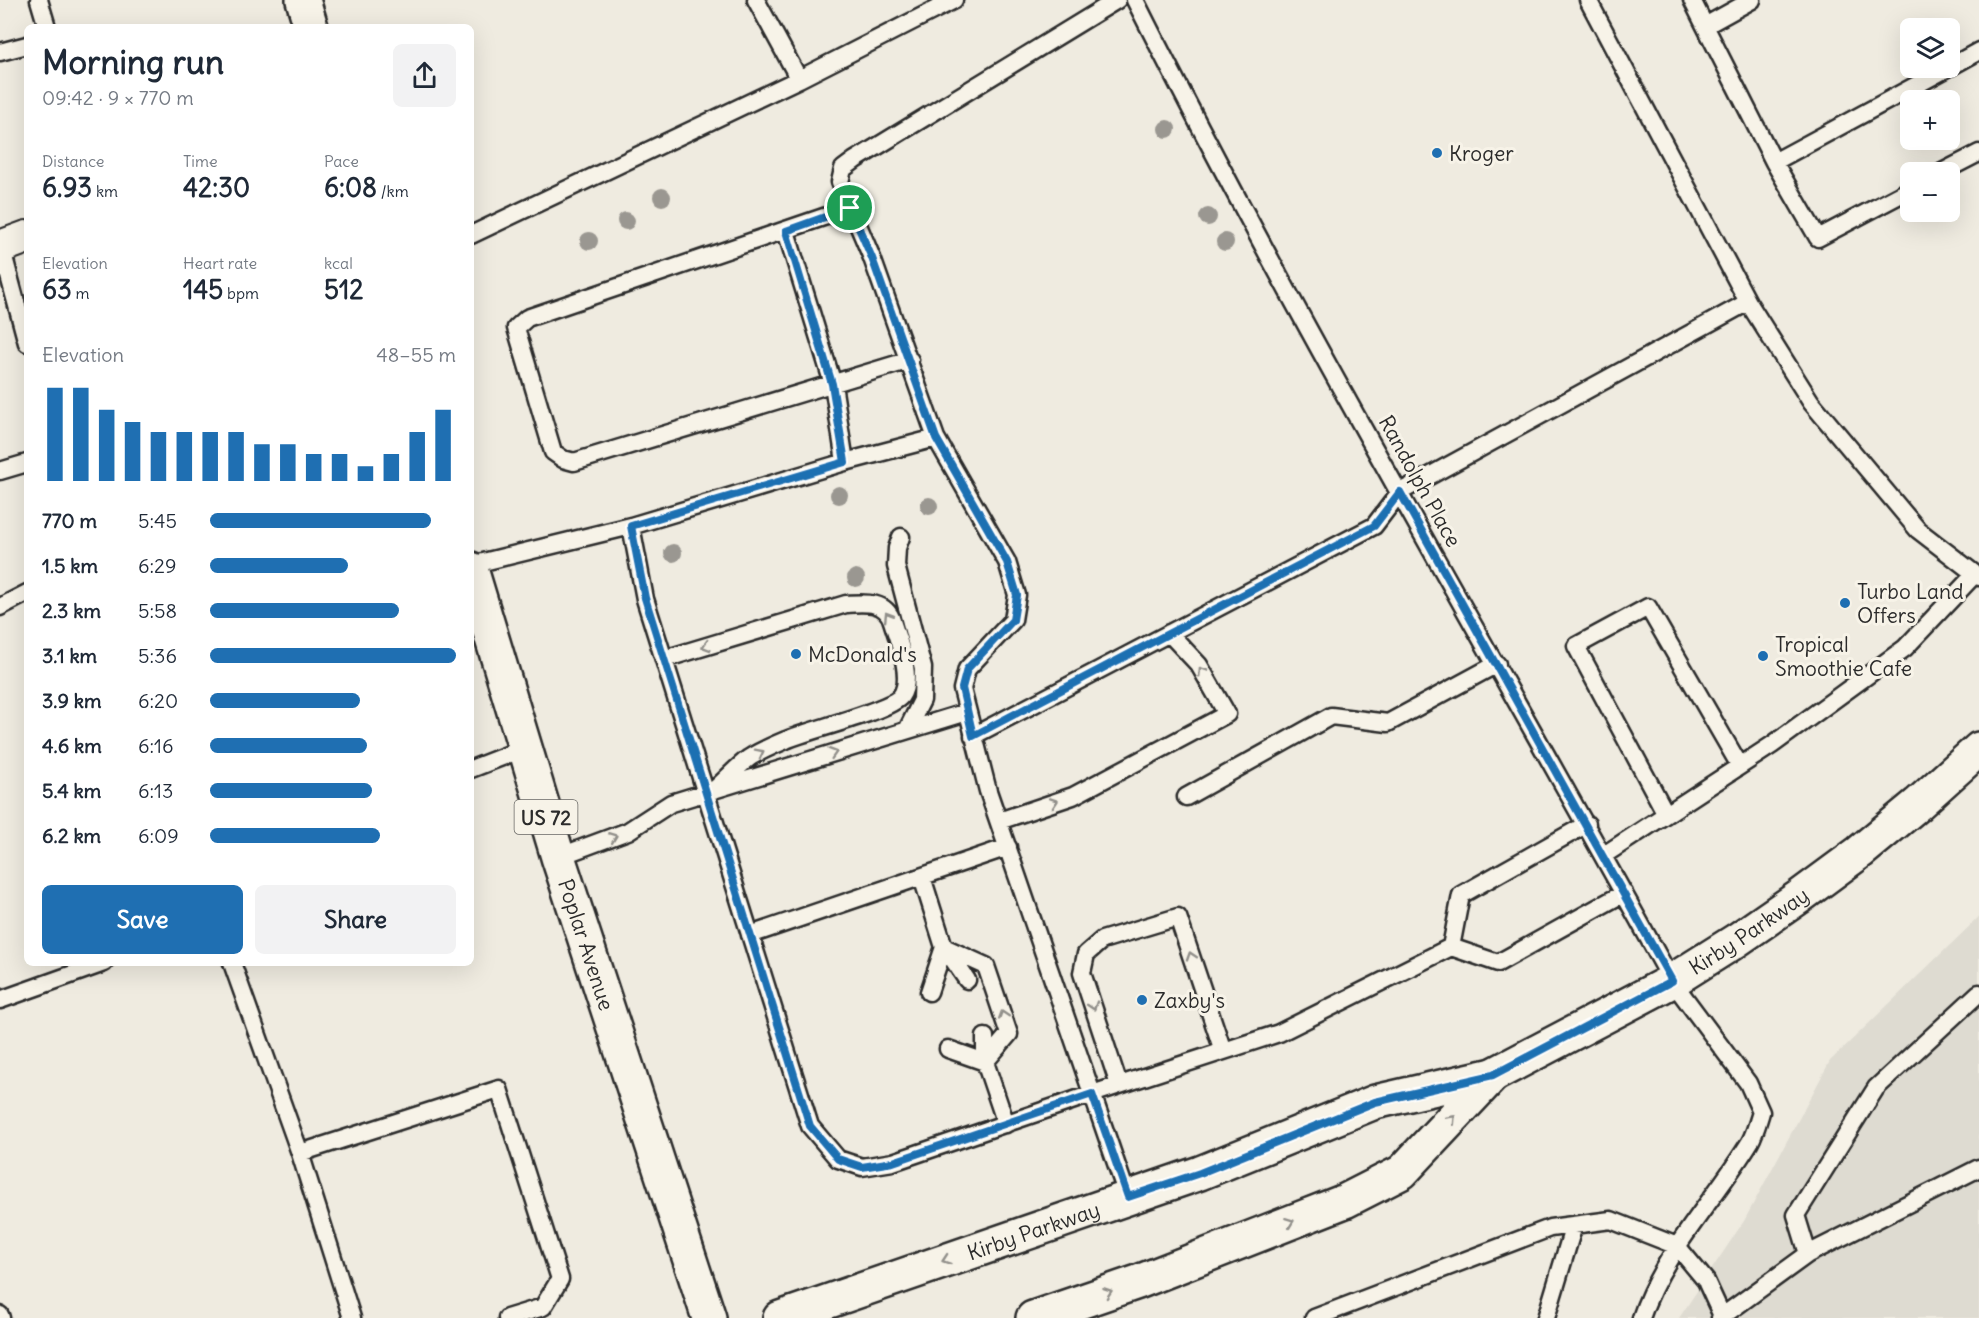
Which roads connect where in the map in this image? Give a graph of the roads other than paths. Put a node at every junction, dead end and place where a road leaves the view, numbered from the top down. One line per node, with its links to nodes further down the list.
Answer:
1 (39, 0): 10 (lane)
2 (303, 0): 11 (main road)
3 (756, 0): 18 (lane)
4 (954, 0): 18 (lane)
5 (1117, 0): 23 (lane)
6 (1135, 0): 35 (lane, Randolph Place)
7 (1588, 0): 27 (lane)
8 (1692, 0): 12 (lane)
9 (1752, 0): 12 (lane)
10 (46, 24)
11 (309, 24)
12 (1704, 26): 20 (lane)
13 (24, 46): 15 (lane)
14 (1979, 51): 16 (lane)
15 (0, 52)
16 (1960, 61)
17 (1929, 78): 20 (lane)
18 (799, 79): 25 (lane)
19 (1979, 153): 21 (lane)
20 (1774, 162): 22 (lane)
21 (1960, 163)
22 (1900, 195)
23 (850, 208): 24 (lane); 29 (lane)
24 (786, 231): 30 (lane); 30 (lane)
25 (474, 234)
26 (9, 244): 28 (lane)
27 (1748, 302): 35 (lane); 39 (lane)
28 (24, 327)
29 (910, 360): 30 (lane); 31 (lane)
30 (832, 384): 32 (lane)
31 (936, 438): 32 (lane); 46 (lane)
32 (845, 462): 36 (lane)
33 (24, 464): 34 (lane)
34 (0, 471)
35 (1400, 492): 43 (lane); 45 (lane, Randolph Place)
36 (631, 526): 38 (lane); 44 (lane)
37 (901, 537): 47 (lane)
38 (474, 566)
39 (1977, 575): 51 (lane)
40 (474, 577): 49 (main road, Poplar Avenue / US 72)
41 (24, 595): 42 (lane)
42 (0, 607)
43 (1168, 633): 48 (lane); 56 (lane, one-way to 43)
44 (664, 658): 53 (lane); 53 (lane, one-way to 44)
45 (1497, 664): 54 (lane); 57 (lane, Randolph Place)
46 (967, 712): 47 (lane); 48 (lane)
47 (908, 730): 53 (lane, one-way to 47)
48 (973, 736): 56 (lane)
49 (525, 748): 52 (lane); 60 (main road, Poplar Avenue / US 72)
50 (1979, 749): 69 (main road, Kirby Parkway)
51 (1740, 766): 55 (lane); 55 (lane)
52 (474, 768)
53 (710, 790): 60 (lane, one-way to 53); 63 (lane)
54 (1186, 797)
55 (1666, 814): 59 (lane)
56 (999, 821): 58 (lane)
57 (1587, 824): 59 (lane, Randolph Place); 65 (lane)
58 (1008, 848): 61 (lane); 79 (lane)
59 (1604, 855): 62 (lane, Randolph Place)
60 (558, 857): 89 (main road, Poplar Avenue / US 72)
61 (922, 877): 63 (lane); 64 (lane)
62 (1624, 893): 65 (lane); 69 (lane, Randolph Place)
63 (750, 935): 80 (lane)
64 (944, 947): 68 (lane); 70 (lane); 76 (lane, one-way to 64)
65 (1451, 947): 75 (lane)
66 (96, 966): 72 (lane)
67 (233, 966): 81 (lane)
68 (967, 980)
69 (1672, 981): 77 (main road, Kirby Parkway); 85 (lane, Randolph Place)
70 (937, 989)
71 (1979, 993): 86 (lane)
72 (0, 1000)
73 (985, 1037): 76 (lane)
74 (956, 1046): 76 (lane)
75 (1223, 1051): 78 (lane); 78 (lane, one-way to 78)
76 (985, 1062): 80 (lane)
77 (1493, 1075): 83 (main road, Kirby Parkway); 91 (main road, Kirby Parkway, one-way to 77)
78 (1119, 1085): 79 (lane)
79 (1092, 1094): 80 (lane); 83 (lane)
80 (1006, 1124)
81 (300, 1153): 87 (lane); 88 (lane)
82 (1979, 1168): 86 (lane)
83 (1128, 1197): 90 (main road, Kirby Parkway, one-way to 90)
84 (1574, 1225): 85 (lane); 92 (lane); 93 (lane)
85 (1677, 1246): 94 (lane, Randolph Place); 95 (lane)
86 (1808, 1254): 95 (lane)
87 (352, 1318)
88 (507, 1318)
89 (709, 1318)
90 (780, 1318)
91 (1033, 1318)
92 (1314, 1318)
93 (1546, 1318)
94 (1641, 1318)
95 (1721, 1318)

